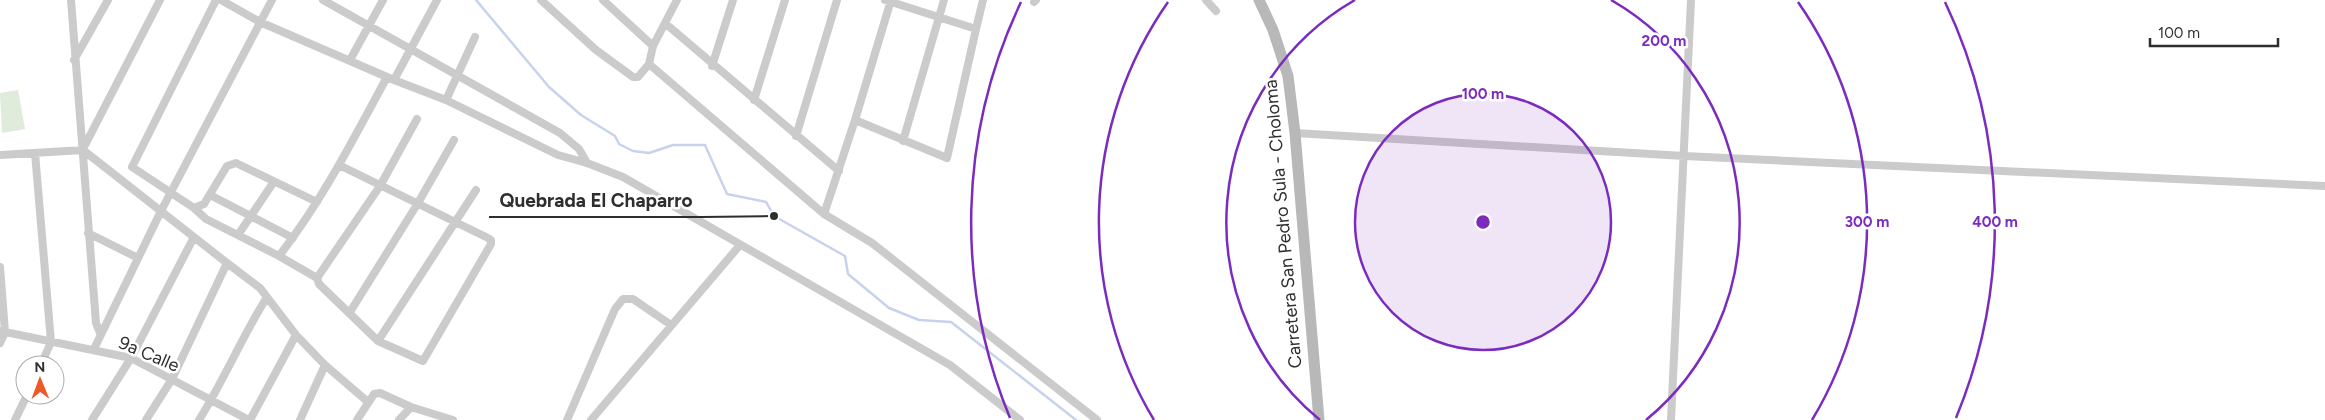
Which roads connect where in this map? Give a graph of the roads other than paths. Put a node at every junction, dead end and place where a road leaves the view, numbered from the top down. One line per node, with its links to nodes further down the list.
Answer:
1 (72, 0): 31 (street)
2 (108, 0): 31 (street)
3 (160, 0): 45 (street)
4 (216, 0): 56 (street)
5 (221, 0): 24 (street)
6 (272, 0): 24 (street)
7 (323, 0): 26 (street)
8 (383, 0): 26 (street)
9 (437, 0): 30 (street)
10 (541, 0): 33 (street)
11 (603, 0): 29 (street)
12 (677, 0): 25 (street)
13 (734, 0): 34 (street)
14 (785, 0): 38 (street)
15 (837, 0): 42 (street)
16 (944, 0): 23 (street)
17 (983, 0): 27 (street)
18 (1206, 0): 22 (street)
19 (1259, 0): 41 (main road, Carretera San Pedro Sula - Choloma)
20 (1691, 0): 48 (street)
21 (889, 1): 23 (street); 40 (street)
22 (1216, 11)
23 (939, 18): 27 (street); 44 (street)
24 (260, 22): 32 (street); 56 (street)
25 (666, 24): 29 (street); 34 (street)
26 (369, 26): 30 (street); 32 (street)
27 (976, 29): 44 (street)
28 (475, 37): 35 (street)
29 (653, 46): 33 (street)
30 (411, 50): 35 (street); 36 (street)
31 (74, 60): 45 (street)
32 (350, 60): 36 (street)
33 (649, 64): 62 (street)
34 (712, 66): 38 (street)
35 (458, 74): 37 (street); 49 (street)
36 (390, 78): 37 (street); 50 (street)
37 (446, 100): 49 (street)
38 (754, 100): 42 (street)
39 (418, 120): 53 (street)
40 (855, 120): 44 (street); 51 (street)
41 (1295, 133): 48 (street); 106 (main road, Carretera San Pedro Sula - Choloma)
42 (796, 136): 51 (street)
43 (454, 140): 59 (street)
44 (903, 141)
45 (83, 150): 46 (street); 61 (street); 65 (street)
46 (35, 153): 47 (street); 82 (street)
47 (0, 155)
48 (1684, 156): 54 (street); 107 (street)
49 (587, 163): 69 (street)
50 (339, 165): 53 (street); 58 (street)
51 (839, 171): 62 (street)
52 (273, 183): 57 (street); 58 (street); 63 (street)
53 (380, 186): 59 (street); 74 (street)
54 (2325, 186)
55 (476, 190): 64 (street)
56 (170, 194): 60 (street); 61 (street)
57 (210, 195): 60 (street); 63 (street)
58 (317, 202): 68 (street)
59 (418, 203): 64 (street); 76 (street)
60 (194, 208): 66 (street)
61 (161, 211): 67 (street); 71 (street)
62 (824, 214): 105 (street)
63 (252, 216): 66 (street); 68 (street)
64 (456, 223): 81 (street); 81 (street)
65 (88, 233): 71 (street); 79 (street)
66 (238, 236): 70 (street)
67 (194, 237): 72 (street); 86 (street)
68 (293, 238): 70 (street)
69 (740, 245): 77 (street); 104 (street)
70 (279, 256): 74 (street)
71 (138, 258): 79 (street)
72 (226, 264): 75 (street); 88 (street)
73 (0, 267): 78 (street)
74 (317, 278): 76 (street)
75 (267, 297): 80 (street); 89 (street)
76 (350, 312): 81 (street)
77 (671, 325): 102 (street); 103 (street)
78 (3, 332): 82 (street, 9a Calle); 83 (street)
79 (100, 333): 84 (street)
80 (296, 334): 87 (street); 97 (street)
81 (378, 341)
82 (51, 342): 84 (street, 9a Calle); 85 (street)
83 (0, 343)
84 (94, 349): 86 (street, 9a Calle)
85 (45, 355)
86 (131, 358): 88 (street, 9a Calle); 94 (street)
87 (325, 365): 90 (street); 98 (street)
88 (172, 379): 89 (street, 9a Calle); 95 (street)
89 (212, 400): 96 (street); 97 (street, 9a Calle)
90 (368, 402): 92 (street); 99 (street)
91 (22, 405): 93 (street)
92 (412, 407): 100 (street); 101 (street)
93 (15, 420)
94 (92, 420)
95 (146, 420)
96 (198, 420)
97 (250, 420)
98 (300, 420)
99 (357, 420)
100 (399, 420)
101 (453, 420)
102 (567, 420)
103 (591, 420)
104 (1020, 420)
105 (1098, 420)
106 (1319, 420)
107 (1670, 420)

